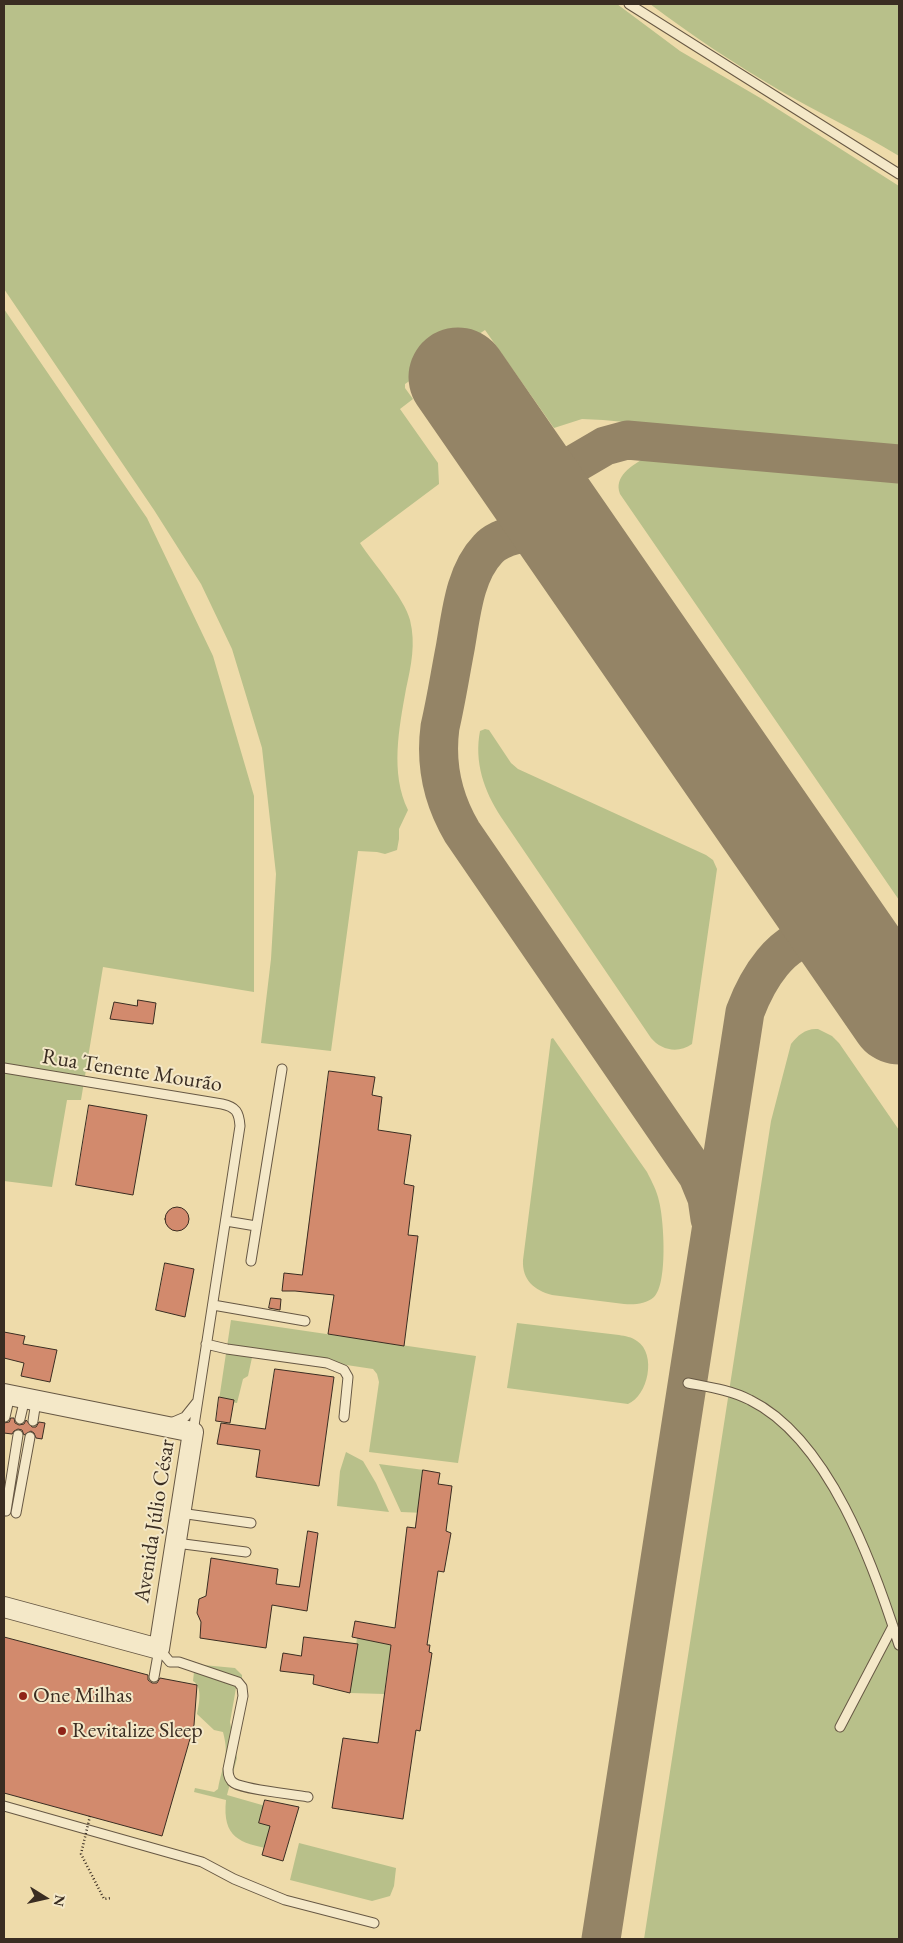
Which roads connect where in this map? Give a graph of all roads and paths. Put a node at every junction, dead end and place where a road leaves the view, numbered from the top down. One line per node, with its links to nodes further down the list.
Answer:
1 (629, 4): 2 (lane)
2 (899, 174)
3 (4, 1068): 5 (lane, Rua Tenente Mourão)
4 (282, 1069): 6 (lane)
5 (226, 1221): 6 (lane); 8 (lane)
6 (256, 1226): 7 (lane)
7 (251, 1261)
8 (213, 1306): 9 (lane); 10 (lane)
9 (305, 1321)
10 (206, 1344): 13 (lane); 15 (lane)
11 (688, 1383): 29 (lane)
12 (19, 1397): 14 (lane); 16 (lane); 17 (lane); 18 (street, Avenida Júlio César)
13 (198, 1399): 18 (lane); 19 (lane)
14 (5, 1417)
15 (344, 1417)
16 (20, 1419)
17 (33, 1421)
18 (162, 1426): 19 (street, Avenida Júlio César)
19 (193, 1432): 24 (street, Avenida Júlio César)
20 (18, 1436): 22 (lane)
21 (30, 1437): 23 (lane)
22 (6, 1511)
23 (16, 1513)
24 (180, 1513): 25 (lane); 26 (street, Avenida Júlio César)
25 (251, 1523)
26 (176, 1543): 27 (lane); 31 (street, Avenida Júlio César)
27 (246, 1552)
28 (4, 1607): 31 (street)
29 (893, 1626): 30 (lane); 33 (lane)
30 (899, 1645)
31 (159, 1649): 32 (lane); 34 (lane)
32 (154, 1676)
33 (840, 1727)
34 (308, 1797)
35 (4, 1806): 38 (lane)
36 (90, 1816): 37 (path, bridge)
37 (111, 1898)
38 (374, 1923)

